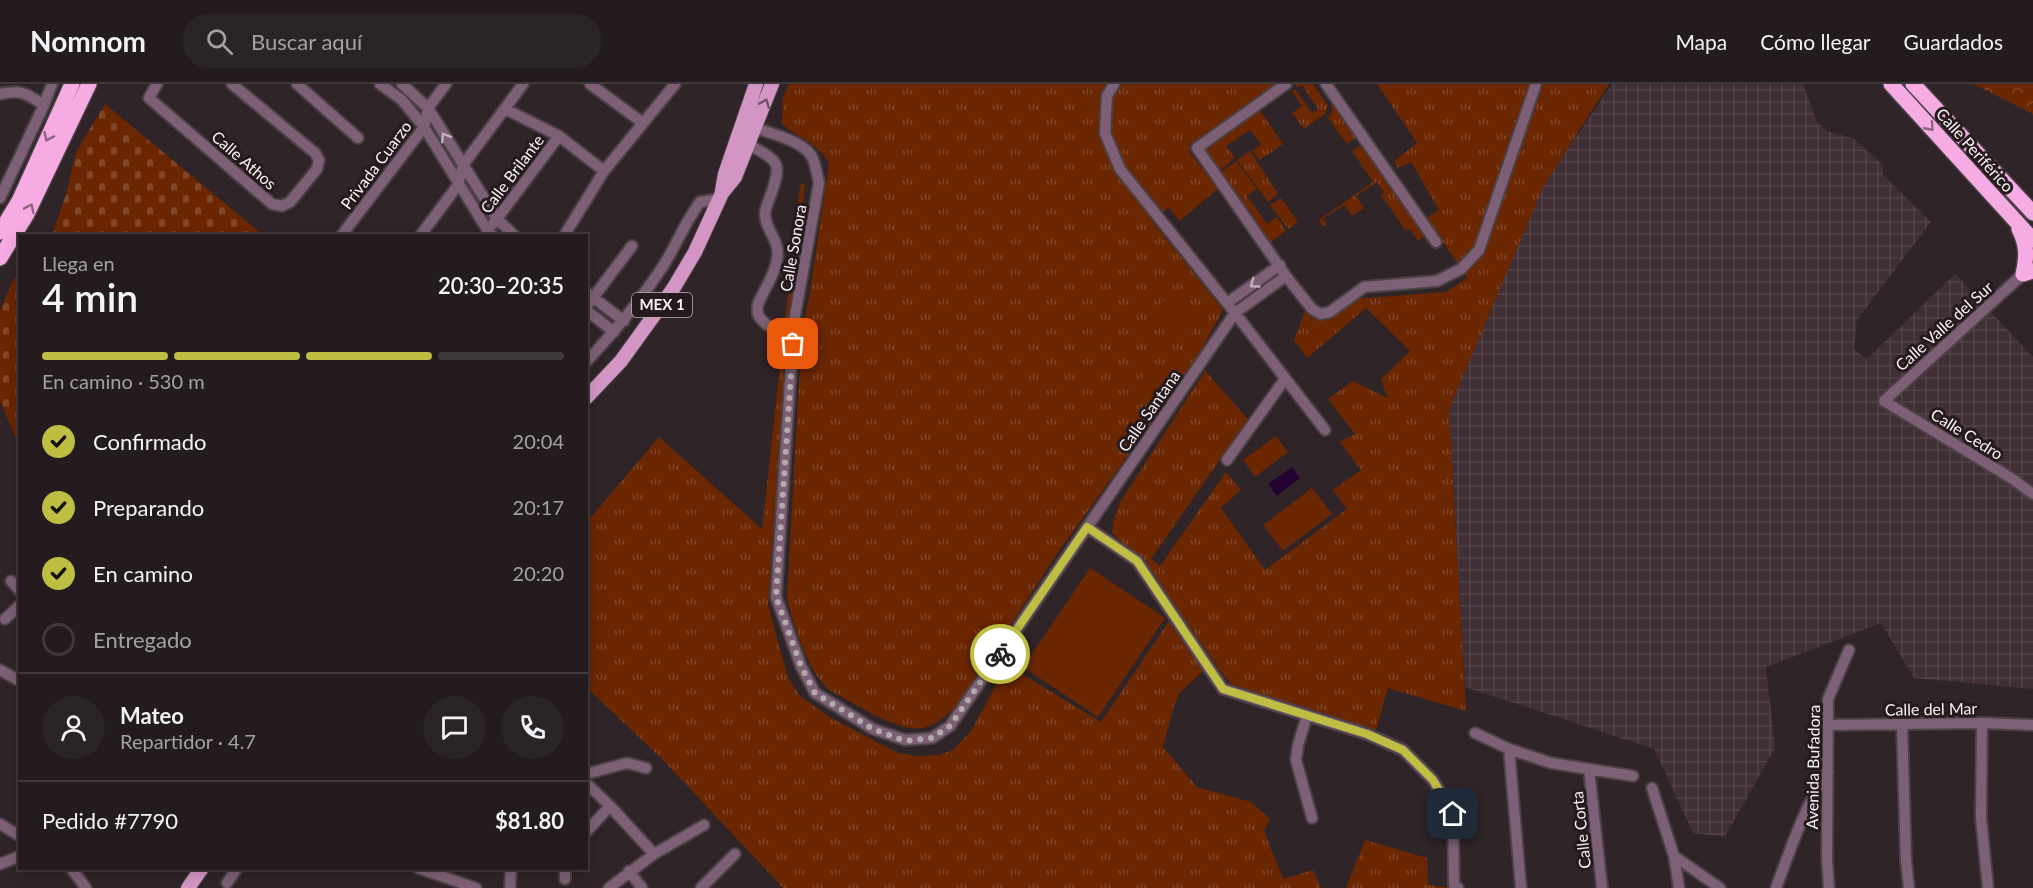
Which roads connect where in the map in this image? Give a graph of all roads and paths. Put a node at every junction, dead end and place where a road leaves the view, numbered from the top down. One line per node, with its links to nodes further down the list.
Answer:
1 (52, 84): 23 (street)
2 (72, 84): 40 (highway, one-way to 40)
3 (89, 84): 49 (highway, one-way to 3)
4 (157, 84): 21 (street, Calle Athos)
5 (231, 84): 21 (street, Calle Athos)
6 (297, 84): 30 (street)
7 (380, 84): 27 (street)
8 (402, 84): 24 (street)
9 (446, 84): 24 (street)
10 (523, 84): 25 (street)
11 (590, 84): 26 (street)
12 (675, 84): 26 (street)
13 (756, 84): 35 (main road, MEX 1)
14 (772, 84): 28 (main road, MEX 1, one-way to 14)
15 (1114, 84): 54 (street)
16 (1286, 84): 50 (street)
17 (1326, 84): 47 (street)
18 (1536, 84): 52 (street)
19 (1891, 84): 39 (highway, Calle Periférico, one-way to 39)
20 (1913, 84): 37 (highway, Calle Periférico)
21 (245, 88)
22 (0, 94): 23 (street)
23 (44, 105): 36 (street)
24 (428, 108): 27 (street, Privada Cuarzo); 32 (street, one-way to 24)
25 (505, 109): 29 (street, Calle Brilante); 32 (street)
26 (643, 123): 33 (street)
27 (424, 128): 34 (street); 42 (street, Privada Cuarzo)
28 (755, 128): 31 (main road, MEX 1); 67 (street, Calle Sonora)
29 (559, 135): 33 (street, Calle Brilante); 38 (street, Calle Brilante)
30 (358, 138)
31 (748, 144): 35 (main road, MEX 1); 58 (street)
32 (463, 165): 34 (street); 38 (street)
33 (604, 171): 45 (street)
34 (458, 185): 41 (street); 43 (street)
35 (720, 196): 57 (street); 62 (main road, MEX 1)
36 (0, 198)
37 (2033, 213)
38 (497, 219): 41 (street, Calle Brilante); 44 (street)
39 (2015, 222): 46 (highway, Calle Periférico); 51 (highway)
40 (0, 232)
41 (491, 233)
42 (343, 234)
43 (421, 234)
44 (513, 234)
45 (565, 234)
46 (2033, 240)
47 (1436, 242)
48 (632, 246): 53 (street)
49 (0, 258)
50 (1280, 265): 52 (street); 54 (street, one-way to 54)
51 (2028, 273): 63 (street, Calle Valle del Sur)
52 (1286, 276): 56 (street, Calle Santana)
53 (591, 295): 57 (street)
54 (1227, 303): 56 (street)
55 (588, 310): 59 (street)
56 (1235, 313): 61 (street); 67 (street, Calle Santana)
57 (624, 321): 59 (street)
58 (767, 325)
59 (614, 332): 60 (street)
60 (588, 360)
61 (1285, 378): 64 (street); 65 (street)
62 (588, 396)
63 (1884, 400): 66 (street, Calle Cedro)
64 (1325, 430)
65 (1227, 460)
66 (2033, 494)
67 (1087, 527): 75 (street)
68 (11, 581): 69 (street)
69 (18, 589)
70 (18, 608): 71 (street)
71 (4, 619)
72 (1849, 650): 78 (street, Avenida Bufadora)
73 (0, 670): 74 (street)
74 (18, 680)
75 (1307, 715): 90 (street); 114 (street)
76 (1982, 723): 77 (street, Calle del Mar); 79 (street, Calle del Mar); 122 (street)
77 (1902, 724): 78 (street, Calle del Mar); 121 (street)
78 (1828, 725): 84 (street, Avenida Bufadora)
79 (2033, 725)
80 (1475, 733): 81 (street)
81 (1509, 749): 83 (street); 115 (street)
82 (646, 768): 85 (street)
83 (1589, 769): 86 (street); 116 (street, Calle Corta)
84 (1828, 772): 119 (street); 120 (street, Avenida Bufadora)
85 (588, 773)
86 (1633, 776)
87 (588, 785): 89 (street)
88 (1652, 788): 97 (street)
89 (610, 806): 93 (street); 95 (street)
90 (1312, 818)
91 (0, 824): 94 (street)
92 (704, 825): 95 (street)
93 (588, 830)
94 (18, 835)
95 (654, 854): 105 (street)
96 (735, 854): 113 (street)
97 (1674, 856): 117 (street); 118 (street)
98 (18, 857): 99 (street)
99 (0, 864)
100 (72, 870): 107 (street)
101 (201, 870): 108 (main road)
102 (236, 870): 106 (street)
103 (424, 870): 109 (street)
104 (511, 870): 110 (street)
105 (629, 871): 111 (street); 112 (street)
106 (227, 883)
107 (86, 888)
108 (188, 888)
109 (476, 888)
110 (510, 888)
111 (609, 888)
112 (642, 888)
113 (701, 888)
114 (1458, 888)
115 (1521, 888)
116 (1602, 888)
117 (1679, 888)
118 (1720, 888)
119 (1776, 888)
120 (1829, 888)
121 (1909, 888)
122 (1988, 888)

